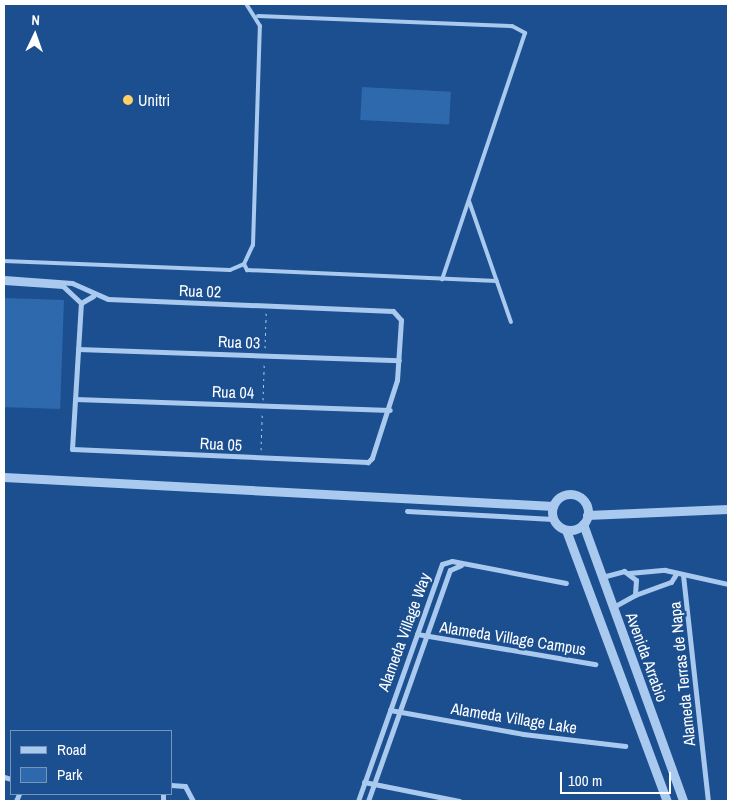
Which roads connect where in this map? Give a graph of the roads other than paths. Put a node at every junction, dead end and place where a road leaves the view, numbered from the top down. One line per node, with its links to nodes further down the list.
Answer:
1 (246, 4): 2 (lane)
2 (258, 16): 3 (lane); 5 (lane)
3 (469, 201): 7 (lane); 8 (lane)
4 (4, 261): 5 (lane)
5 (244, 264): 7 (lane)
6 (4, 278): 10 (street)
7 (442, 279): 8 (lane)
8 (497, 281): 14 (lane)
9 (4, 282): 11 (street)
10 (83, 288): 11 (street); 12 (street)
11 (77, 295): 13 (street)
12 (93, 296): 13 (street); 16 (street, Rua 02)
13 (81, 303): 15 (street)
14 (511, 322)
15 (78, 349): 16 (street, Rua 03); 17 (street)
16 (399, 360): 18 (street)
17 (75, 399): 18 (street, Rua 04); 18 (street, Rua 05)
18 (390, 410)
19 (4, 477): 20 (street)
20 (553, 506): 23 (street); 24 (street)
21 (728, 510): 24 (street)
22 (407, 511): 23 (street)
23 (553, 519): 25 (street)
24 (585, 520): 25 (street); 30 (street, Avenida Arrabio)
25 (566, 530): 38 (street, Avenida Arrabio)
26 (461, 565): 31 (street); 35 (street, Alameda Village Way); 36 (street, Alameda Village Way)
27 (628, 573): 28 (street); 30 (street); 33 (street)
28 (676, 574): 29 (street); 33 (street)
29 (683, 575): 32 (street); 52 (street, Alameda Terras de Napa)
30 (602, 577): 34 (street, Avenida Arrabio)
31 (566, 584)
32 (728, 584)
33 (635, 595): 34 (street)
34 (613, 608): 37 (street, Avenida Arrabio)
35 (417, 634): 36 (street, Alameda Village Campus); 40 (street, Alameda Village Way)
36 (427, 636): 39 (street, Alameda Village Campus); 41 (street, Alameda Village Way)
37 (627, 646): 38 (street); 51 (street, Avenida Arrabio)
38 (613, 650): 50 (street, Avenida Arrabio)
39 (595, 664)
40 (390, 710): 41 (street, Alameda Village Lake); 43 (street, Alameda Village Way)
41 (400, 712): 42 (street, Alameda Village Lake); 44 (street, Alameda Village Way)
42 (625, 746)
43 (364, 782): 44 (street); 47 (street, Alameda Village Way)
44 (374, 785): 48 (street, Alameda Village Way); 49 (street)
45 (172, 786): 46 (street)
46 (193, 801)
47 (358, 801)
48 (368, 801)
49 (459, 801)
50 (667, 801)
51 (682, 801)
52 (708, 801)

